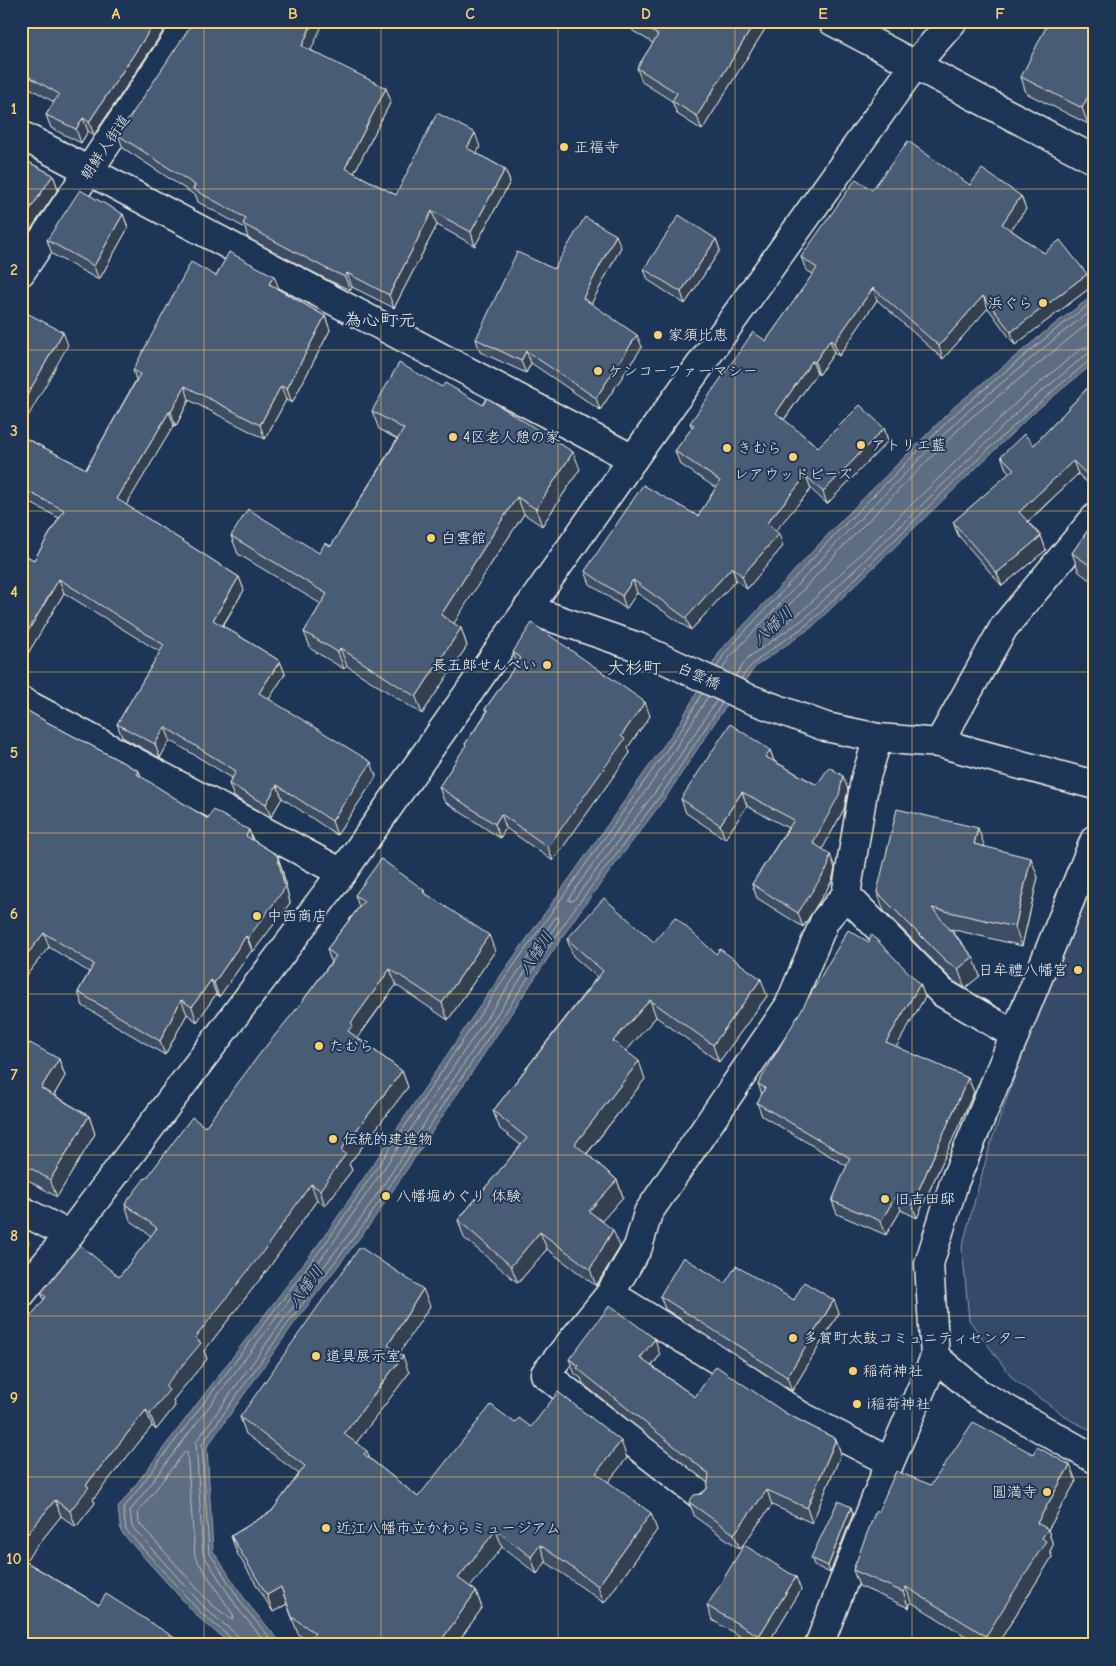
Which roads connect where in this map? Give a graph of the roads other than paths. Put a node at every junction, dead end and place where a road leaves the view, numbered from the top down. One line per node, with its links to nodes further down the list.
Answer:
1 (189, 21): 7 (street, 朝鮮人街道)
2 (832, 21): 4 (street)
3 (953, 21): 4 (street)
4 (914, 66): 6 (street); 9 (street)
5 (21, 135): 7 (street)
6 (1095, 160)
7 (89, 171): 8 (street, 朝鮮人街道); 9 (street)
8 (21, 272)
9 (633, 459): 11 (street)
10 (1095, 518): 14 (street)
11 (527, 609): 13 (street, 白雲橋); 17 (street)
12 (21, 701): 17 (street)
13 (878, 738): 14 (street, 白雲橋); 18 (street)
14 (939, 743): 15 (street, 白雲橋)
15 (1095, 785)
16 (1095, 839): 19 (street)
17 (342, 873): 21 (street)
18 (846, 895): 19 (street); 23 (street)
19 (1015, 1035): 24 (street)
20 (21, 1210): 21 (street)
21 (69, 1236): 22 (street)
22 (21, 1294)
23 (610, 1294): 26 (street); 27 (street)
24 (935, 1357): 25 (street); 26 (street)
25 (1095, 1459)
26 (890, 1462): 28 (street)
27 (700, 1495)
28 (819, 1645)

